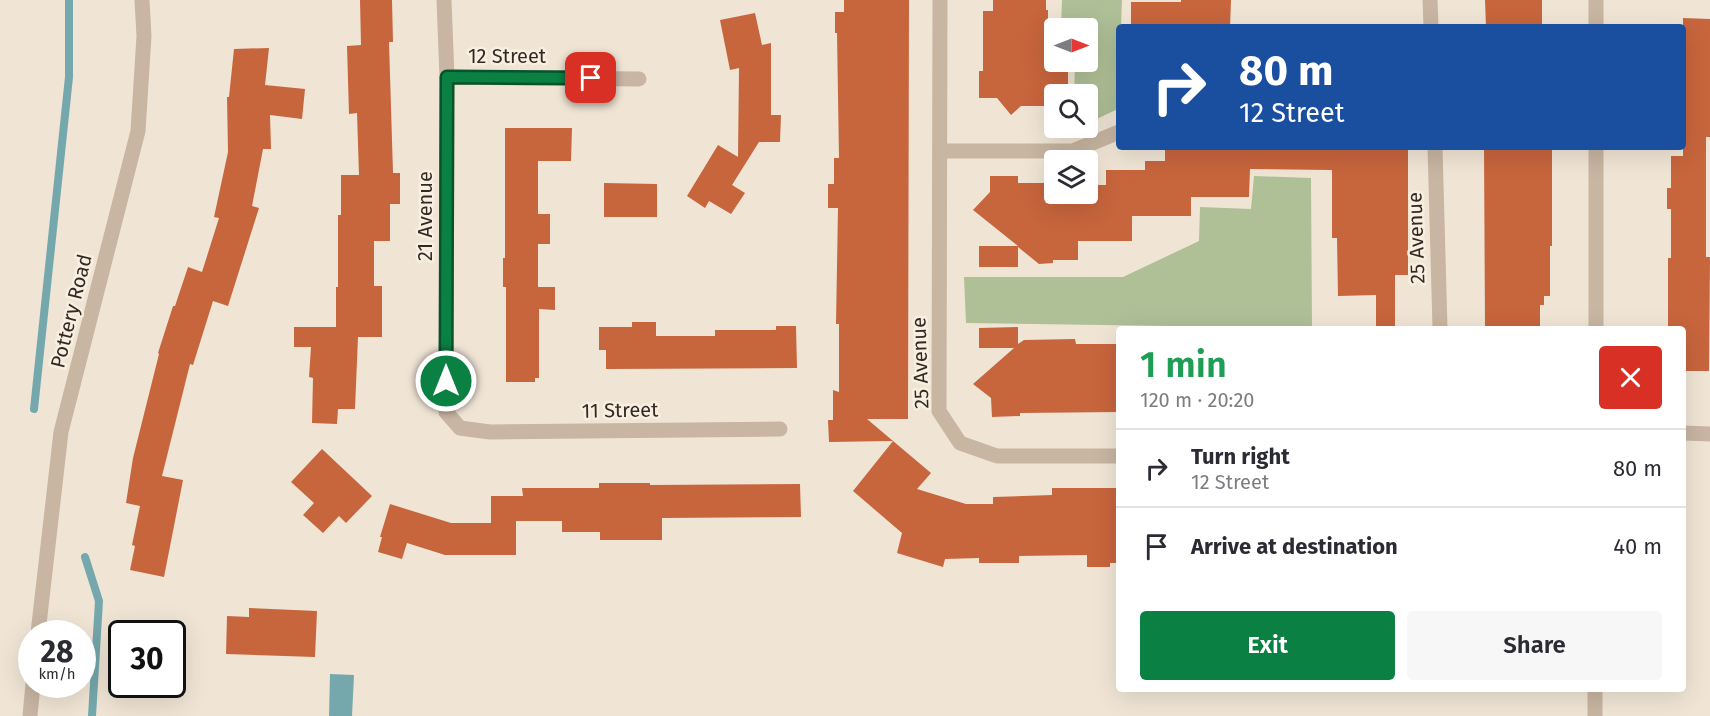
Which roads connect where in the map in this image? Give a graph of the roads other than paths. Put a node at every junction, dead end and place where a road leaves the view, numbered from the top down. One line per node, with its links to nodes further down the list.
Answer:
1 (142, 0): 21 (street, Pottery Road)
2 (444, 0): 8 (street, 21 Avenue)
3 (940, 0): 13 (street, 25 Avenue)
4 (1430, 0): 6 (street)
5 (1596, 0): 7 (street)
6 (1431, 24)
7 (1596, 24)
8 (447, 77): 9 (street, 12 Street); 16 (street, 21 Avenue)
9 (639, 79)
10 (1116, 133): 13 (street)
11 (1435, 150): 14 (street, 25 Avenue)
12 (1596, 150): 15 (street)
13 (940, 151): 20 (street, 25 Avenue)
14 (1440, 326)
15 (1596, 326)
16 (460, 428): 17 (street, 11 Street)
17 (780, 429)
18 (1686, 433): 19 (street)
19 (1710, 434)
20 (1116, 456)
21 (39, 620)
22 (1595, 692): 25 (street)
23 (32, 698): 24 (street)
24 (30, 716)
25 (1595, 716)

